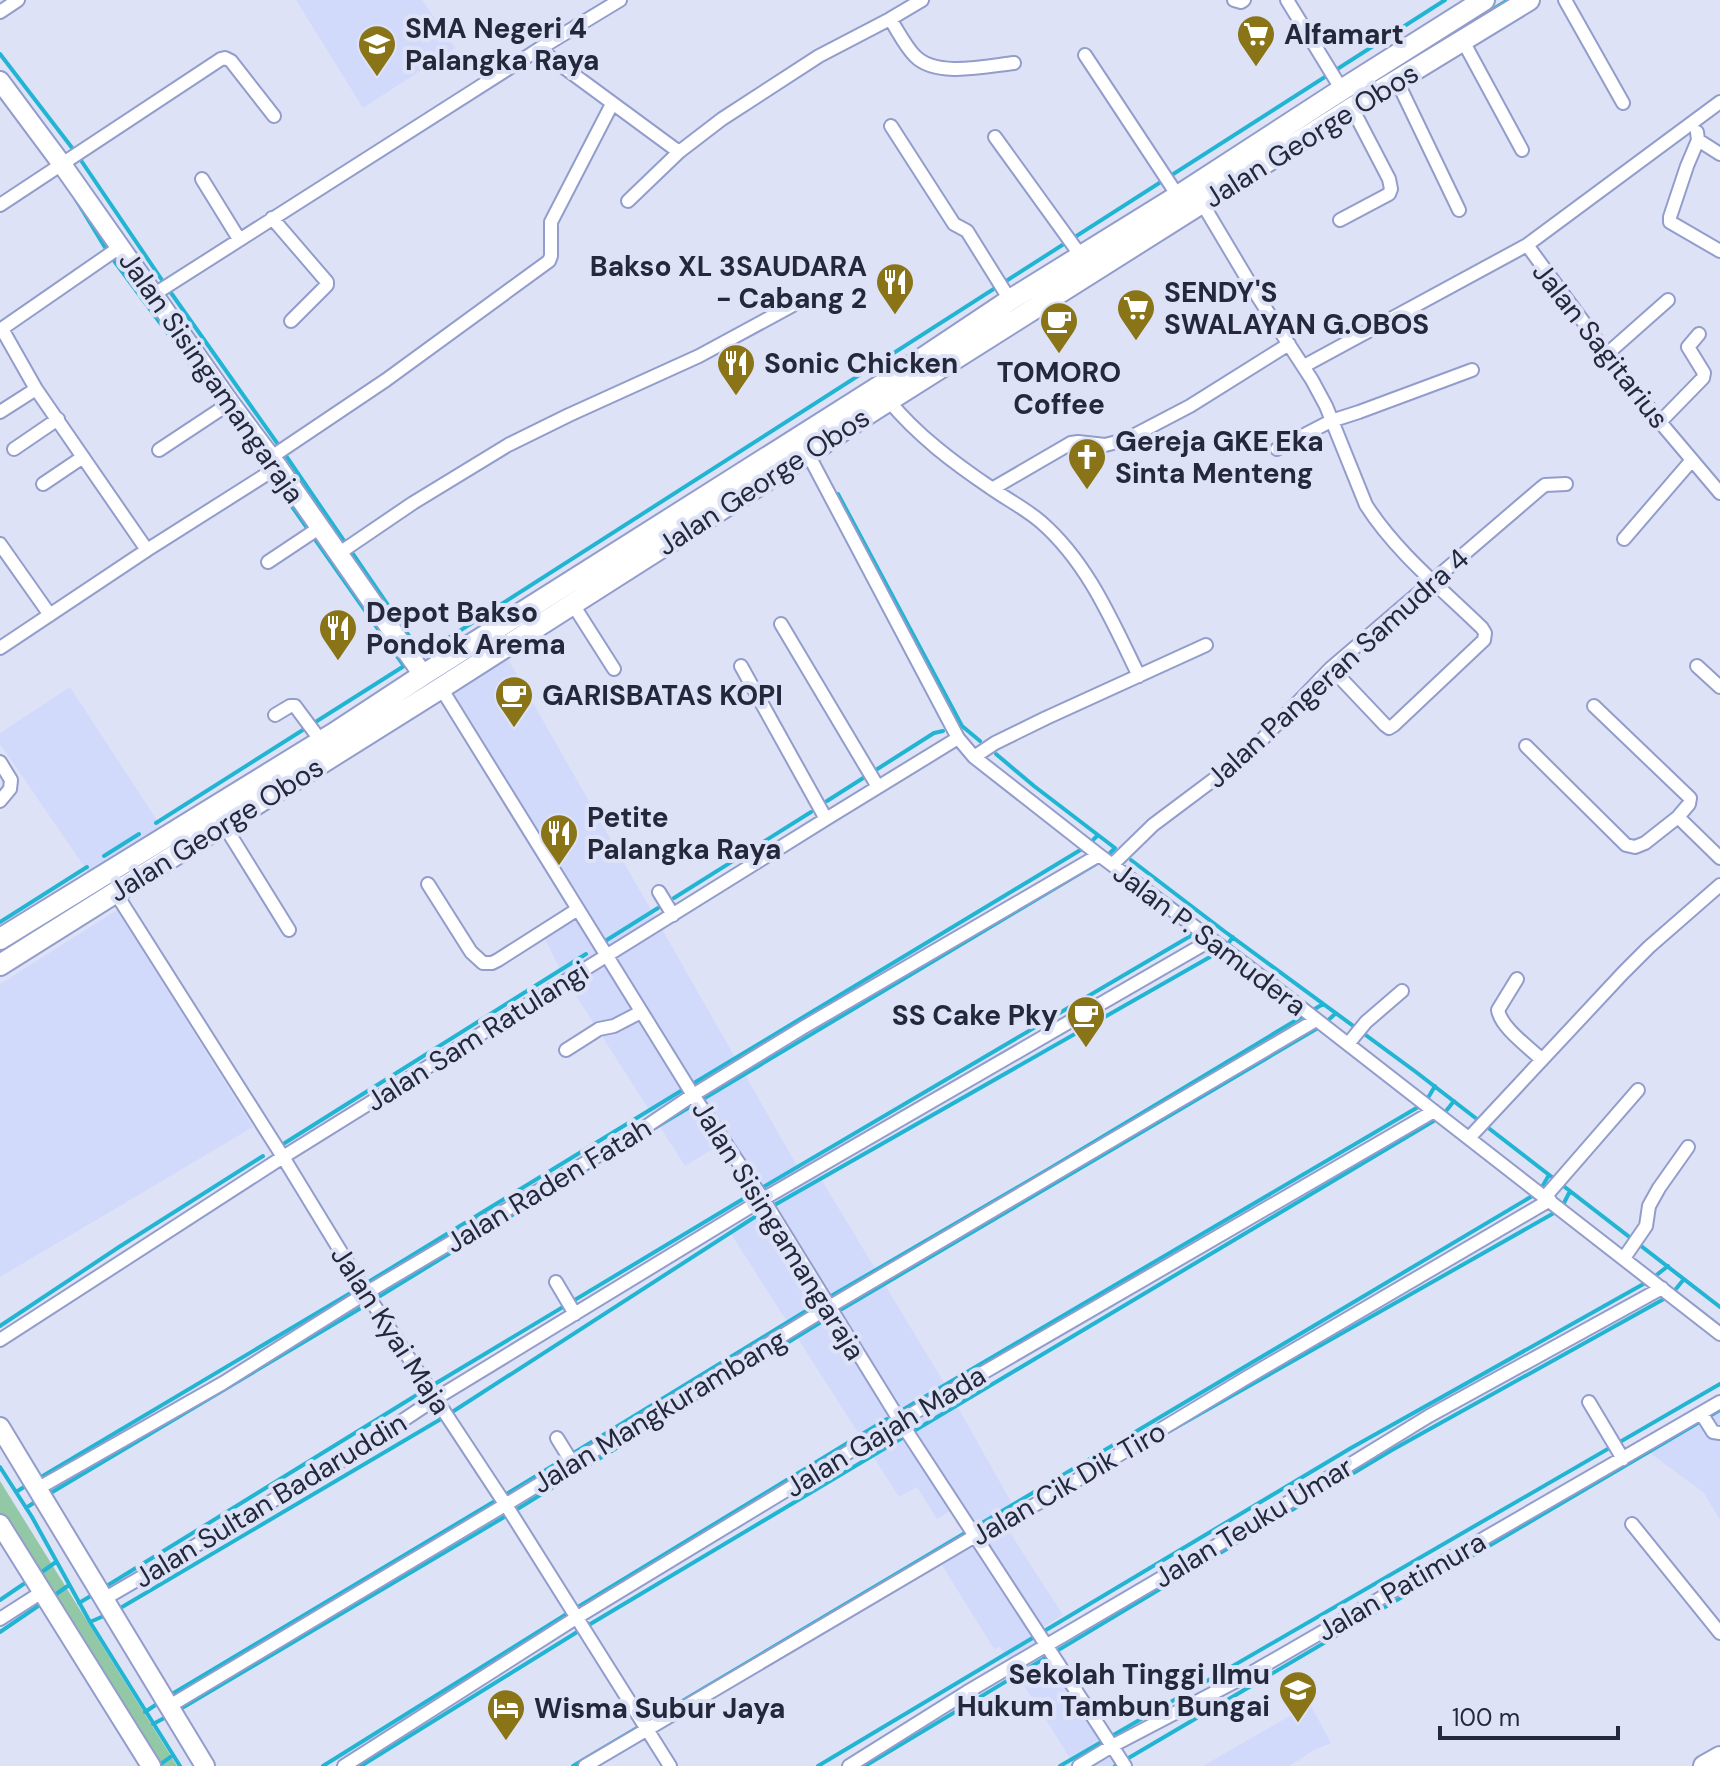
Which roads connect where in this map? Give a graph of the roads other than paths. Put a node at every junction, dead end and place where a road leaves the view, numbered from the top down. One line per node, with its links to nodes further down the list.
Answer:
1 (18, 0): 10 (street)
2 (620, 0): 13 (street)
3 (922, 0): 11 (street)
4 (1234, 0): 5 (street)
5 (1244, 0)
6 (1287, 0): 19 (street)
7 (1484, 0): 18 (main road, Jalan George Obos)
8 (1529, 0): 12 (main road, Jalan George Obos)
9 (1565, 0): 21 (street)
10 (0, 12)
11 (890, 19): 15 (street); 29 (street)
12 (1463, 41): 17 (main road, Jalan George Obos); 28 (street)
13 (539, 49): 22 (street); 38 (street)
14 (1085, 55): 33 (street)
15 (1014, 63)
16 (0, 81): 31 (street, Jalan Sisingamangaraja)
17 (1397, 81): 18 (main road, Jalan George Obos); 37 (street)
18 (1371, 84): 19 (main road, Jalan George Obos)
19 (1347, 99): 33 (main road, Jalan George Obos); 35 (main road, Jalan George Obos); 39 (street)
20 (1720, 102): 24 (street, Jalan Sagitarius)
21 (1623, 103)
22 (612, 104): 29 (street); 69 (street)
23 (274, 116): 31 (street)
24 (1695, 121): 27 (street); 41 (street, Jalan Sagitarius)
25 (891, 126): 46 (street)
26 (995, 137): 44 (street)
27 (1698, 140): 30 (street); 43 (street)
28 (1522, 150)
29 (679, 152): 34 (street)
30 (1720, 154)
31 (61, 163): 36 (street); 42 (street, Jalan Sisingamangaraja)
32 (202, 179): 40 (street)
33 (1178, 196): 44 (main road, Jalan George Obos)
34 (628, 201)
35 (1202, 203): 52 (street); 57 (main road, Jalan George Obos)
36 (0, 205)
37 (1459, 210)
38 (272, 218): 40 (street); 49 (street)
39 (1340, 220)
40 (239, 239): 45 (street)
41 (1527, 245): 53 (street, Jalan Sagitarius); 54 (street)
42 (120, 247): 45 (street, Jalan Sisingamangaraja); 50 (street)
43 (1720, 251)
44 (1081, 256): 46 (main road, Jalan George Obos)
45 (153, 295): 58 (street, Jalan Sisingamangaraja)
46 (1010, 300): 77 (main road, Jalan George Obos)
47 (1668, 300): 53 (street)
48 (795, 304): 79 (street)
49 (291, 321)
50 (1, 329): 56 (street)
51 (1699, 334): 62 (street)
52 (1289, 344): 54 (street); 72 (street)
53 (1607, 354): 62 (street, Jalan Sagitarius)
54 (1304, 366): 61 (street)
55 (1472, 370): 61 (street)
56 (36, 389): 59 (street); 60 (street)
57 (889, 401): 66 (main road, Jalan George Obos); 72 (street)
58 (230, 403): 65 (street); 69 (street, Jalan Sisingamangaraja)
59 (0, 412)
60 (58, 419): 63 (street); 67 (street)
61 (1331, 421): 64 (street); 81 (street)
62 (1660, 422): 68 (street, Jalan Sagitarius)
63 (14, 449)
64 (1277, 449)
65 (159, 450)
66 (808, 454): 77 (main road, Jalan George Obos); 97 (street, Jalan P. Samudera)
67 (83, 457): 70 (street); 78 (street)
68 (1692, 460): 73 (street, Jalan Sagitarius); 75 (street)
69 (274, 462): 74 (street, Jalan Sisingamangaraja); 78 (street)
70 (43, 484)
71 (1566, 484): 81 (street, Jalan Pangeran Samudra 4)
72 (992, 489): 92 (street)
73 (1719, 490)
74 (319, 528): 79 (street, Jalan Sisingamangaraja); 80 (street)
75 (1624, 539)
76 (0, 544): 83 (street)
77 (641, 548): 82 (main road, Jalan George Obos); 91 (main road, Jalan George Obos)
78 (147, 550): 83 (street)
79 (338, 554): 91 (street, Jalan Sisingamangaraja)
80 (268, 562)
81 (1433, 580): 89 (street, Jalan Pangeran Samudra 4); 89 (street)
82 (572, 603): 90 (street); 94 (main road, Jalan George Obos)
83 (50, 615): 86 (street)
84 (781, 624): 102 (street)
85 (1206, 645): 92 (street)
86 (0, 648)
87 (741, 666): 105 (street)
88 (1697, 666): 93 (street)
89 (1331, 668): 109 (street, Jalan Pangeran Samudra 4)
90 (614, 669)
91 (423, 675): 98 (main road, Jalan George Obos)
92 (1139, 676): 100 (street)
93 (1720, 687)
94 (441, 688): 98 (main road, Jalan George Obos); 114 (street, Jalan Sisingamangaraja)
95 (1594, 706): 104 (street)
96 (275, 715): 98 (street)
97 (958, 738): 100 (street, Jalan P. Samudera); 102 (street, Jalan Sam Ratulangi)
98 (333, 741): 106 (main road, Jalan George Obos); 117 (main road, Jalan George Obos)
99 (1526, 746): 104 (street)
100 (974, 757): 107 (street, Jalan P. Samudera)
101 (0, 762): 103 (street)
102 (875, 781): 105 (street, Jalan Sam Ratulangi)
103 (0, 801)
104 (1678, 817): 108 (street)
105 (826, 819): 115 (street, Jalan Sam Ratulangi)
106 (224, 825): 112 (main road, Jalan George Obos); 116 (street)
107 (1099, 855): 109 (street, Jalan P. Samudera); 129 (street, Jalan Raden Fatah)
108 (1720, 858)
109 (1113, 864): 118 (street, Jalan P. Samudera)
110 (428, 884): 114 (street)
111 (1720, 885): 127 (street)
112 (115, 892): 120 (main road, Jalan George Obos); 133 (street, Jalan Kyai Maja)
113 (659, 892): 115 (street)
114 (578, 909): 119 (street, Jalan Sisingamangaraja)
115 (673, 915): 119 (street, Jalan Sam Ratulangi)
116 (289, 930)
117 (0, 939)
118 (1211, 940): 124 (street, Jalan P. Samudera); 134 (street, Jalan Sultan Badaruddin)
119 (606, 955): 123 (street, Jalan Sisingamangaraja); 133 (street, Jalan Sam Ratulangi)
120 (0, 965)
121 (1517, 979): 127 (street)
122 (1402, 991): 125 (street)
123 (641, 1012): 126 (street); 129 (street, Jalan Sisingamangaraja)
124 (1316, 1020): 125 (street, Jalan P. Samudera); 140 (street, Jalan Mangkurambang)
125 (1348, 1044): 130 (street, Jalan P. Samudera)
126 (566, 1050)
127 (1542, 1060): 131 (street)
128 (1638, 1090): 135 (street, Jalan Cik Dik Tiro)
129 (693, 1095): 134 (street, Jalan Sisingamangaraja); 139 (street, Jalan Raden Fatah)
130 (1434, 1111): 131 (street, Jalan P. Samudera); 148 (street, Jalan Gajah Mada)
131 (1469, 1138): 135 (street, Jalan P. Samudera)
132 (1688, 1147): 136 (street)
133 (283, 1157): 139 (street, Jalan Kyai Maja); 143 (street, Jalan Sam Ratulangi)
134 (763, 1199): 140 (street, Jalan Sisingamangaraja); 141 (street, Jalan Sultan Badaruddin)
135 (1548, 1199): 136 (street, Jalan P. Samudera); 158 (street, Jalan Cik Dik Tiro)
136 (1624, 1258): 138 (street, Jalan P. Samudera)
137 (556, 1282): 141 (street)
138 (1662, 1288): 142 (street, Jalan P. Samudera); 164 (street, Jalan Teuku Umar)
139 (366, 1293): 144 (street, Jalan Kyai Maja); 154 (street, Jalan Raden Fatah)
140 (829, 1307): 148 (street, Jalan Sisingamangaraja); 153 (street, Jalan Mangkurambang)
141 (575, 1314): 144 (street, Jalan Sultan Badaruddin)
142 (1720, 1334)
143 (0, 1340)
144 (435, 1399): 155 (street, Jalan Kyai Maja); 160 (street, Jalan Sultan Badaruddin)
145 (1589, 1402): 152 (street)
146 (1720, 1402): 147 (street, Jalan Patimura)
147 (1701, 1413): 150 (street); 152 (street, Jalan Patimura)
148 (900, 1421): 158 (street, Jalan Sisingamangaraja); 161 (street, Jalan Gajah Mada)
149 (0, 1427): 154 (street)
150 (1720, 1433)
151 (557, 1438): 153 (street)
152 (1623, 1459): 167 (street, Jalan Patimura)
153 (573, 1464): 155 (street, Jalan Mangkurambang)
154 (37, 1489): 160 (street)
155 (505, 1505): 161 (street, Jalan Kyai Maja); 165 (street, Jalan Mangkurambang)
156 (0, 1524): 159 (street)
157 (1632, 1524): 163 (street)
158 (975, 1536): 164 (street, Jalan Sisingamangaraja); 166 (street, Jalan Cik Dik Tiro)
159 (42, 1592): 162 (street); 169 (street)
160 (104, 1599): 165 (street)
161 (576, 1618): 166 (street, Jalan Kyai Maja); 171 (street, Jalan Gajah Mada)
162 (0, 1619)
163 (1720, 1633)
164 (1047, 1645): 167 (street, Jalan Sisingamangaraja); 174 (street, Jalan Teuku Umar)
165 (168, 1707): 170 (street)
166 (646, 1729): 172 (street, Jalan Cik Dik Tiro); 173 (street, Jalan Kyai Maja)
167 (1112, 1746): 175 (street, Jalan Patimura); 176 (street, Jalan Sisingamangaraja)
168 (1720, 1757): 177 (main road)
169 (151, 1766)
170 (205, 1766)
171 (344, 1766)
172 (585, 1766)
173 (670, 1766)
174 (849, 1766)
175 (1079, 1766)
176 (1125, 1766)
177 (1704, 1766)

